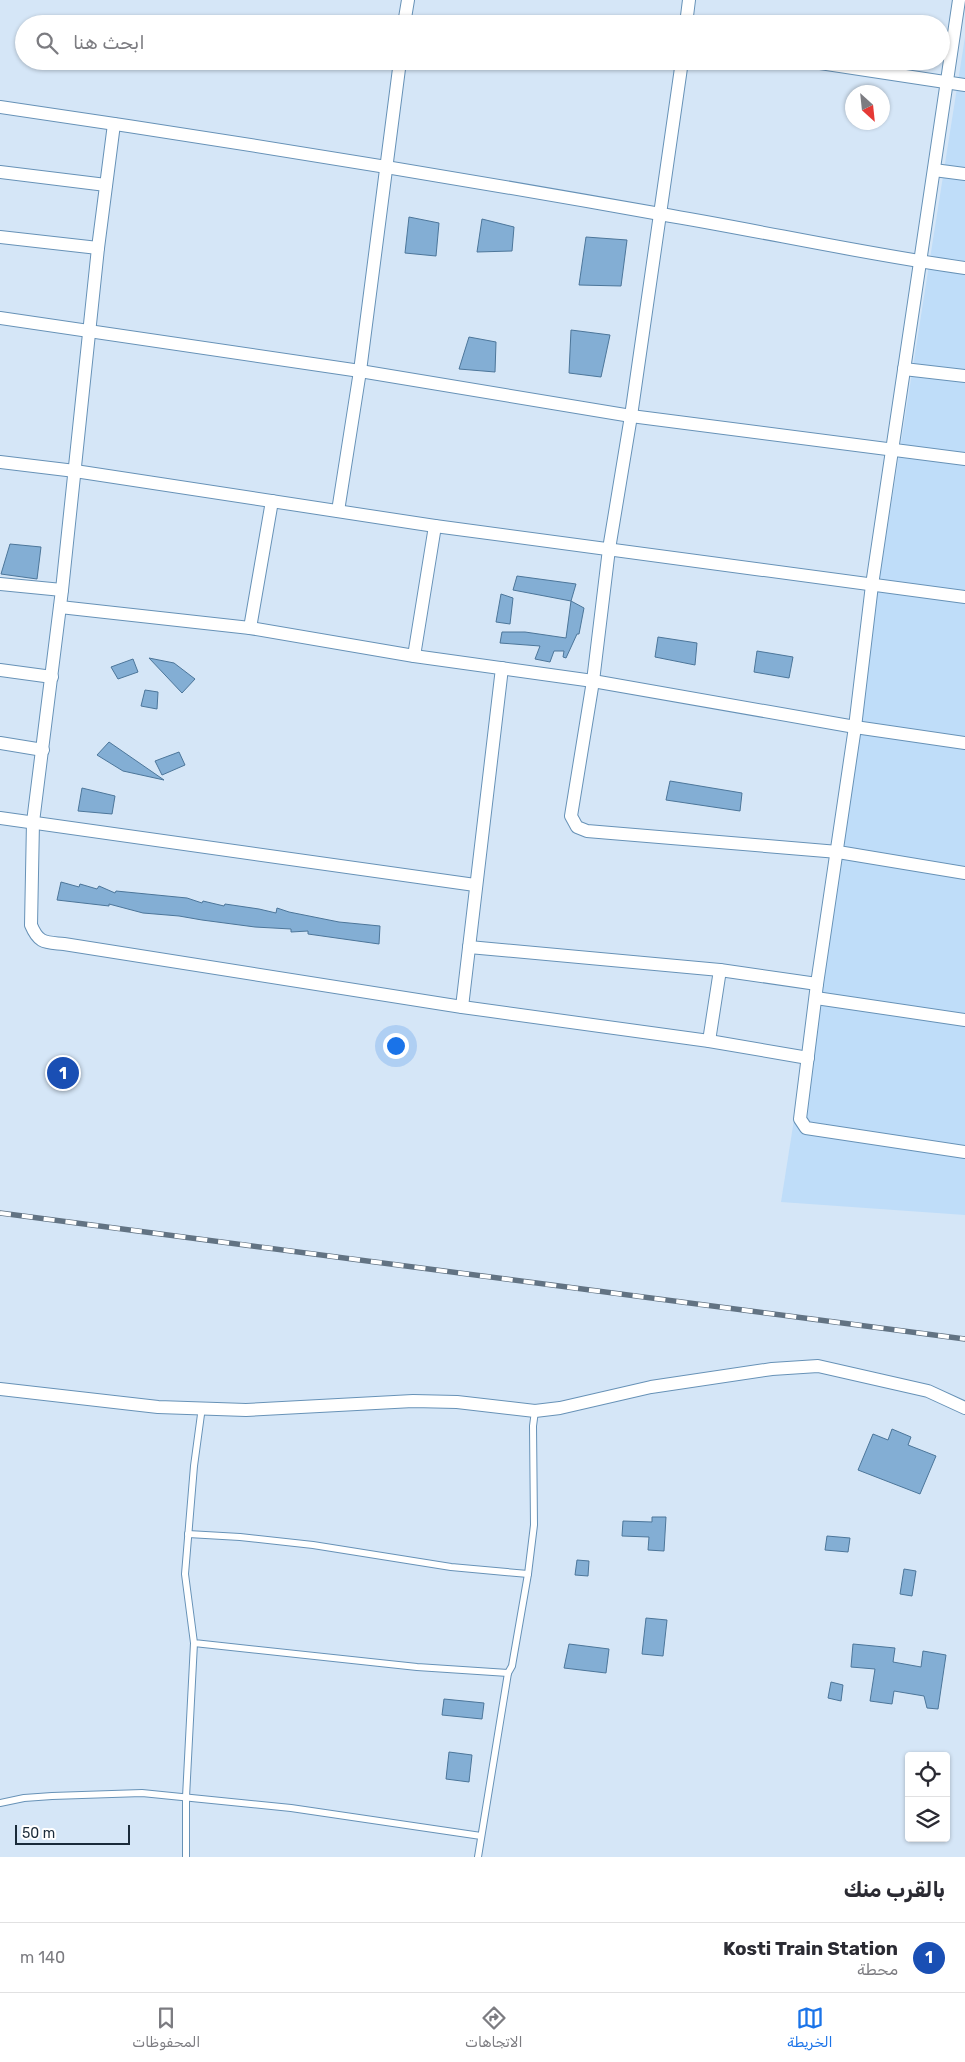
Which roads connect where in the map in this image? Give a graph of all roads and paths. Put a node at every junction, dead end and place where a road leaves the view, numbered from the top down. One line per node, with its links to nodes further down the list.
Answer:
1 (408, 0): 4 (street)
2 (689, 0): 5 (street)
3 (959, 0): 6 (street)
4 (406, 15)
5 (687, 15)
6 (950, 62)
7 (399, 70): 15 (street)
8 (681, 70): 20 (street)
9 (864, 70): 11 (street)
10 (949, 70): 11 (street)
11 (947, 83): 12 (street); 16 (street)
12 (965, 85)
13 (0, 107): 14 (street)
14 (114, 124): 15 (street); 19 (street)
15 (386, 168): 20 (street); 28 (street)
16 (934, 170): 18 (street); 23 (street)
17 (0, 172): 19 (street)
18 (965, 174)
19 (106, 185): 22 (street)
20 (661, 214): 23 (street); 30 (street)
21 (0, 237): 22 (street)
22 (98, 248): 26 (street)
23 (919, 261): 24 (street); 27 (street)
24 (965, 268)
25 (0, 318): 26 (street)
26 (89, 333): 28 (street); 34 (street)
27 (904, 369): 29 (street); 31 (street)
28 (360, 371): 30 (street); 36 (street)
29 (965, 376)
30 (631, 416): 31 (street); 38 (street)
31 (894, 449): 32 (street); 40 (street)
32 (965, 459)
33 (0, 462): 34 (street)
34 (75, 471): 35 (street); 41 (street)
35 (272, 501): 36 (street); 44 (street)
36 (338, 511): 37 (street)
37 (435, 526): 38 (street); 45 (street)
38 (609, 549): 40 (street); 49 (street)
39 (0, 584): 41 (street)
40 (872, 585): 42 (street); 50 (street)
41 (62, 590): 43 (street)
42 (965, 597)
43 (60, 607): 44 (street); 48 (street)
44 (250, 628): 45 (street)
45 (414, 656): 46 (street)
46 (502, 668): 49 (street); 58 (street)
47 (0, 670): 48 (street)
48 (52, 677): 53 (street)
49 (593, 681): 50 (street); 56 (street)
50 (855, 727): 52 (street); 56 (street)
51 (0, 743): 53 (street)
52 (965, 743)
53 (43, 750): 55 (street)
54 (0, 818): 55 (street)
55 (33, 822): 58 (street); 63 (street)
56 (838, 852): 57 (street); 61 (street)
57 (965, 873)
58 (475, 885): 59 (street)
59 (469, 947): 60 (street); 63 (street)
60 (720, 970): 61 (street); 65 (street)
61 (817, 984): 62 (street)
62 (816, 998): 64 (street); 66 (street)
63 (462, 1007): 65 (street)
64 (965, 1020)
65 (709, 1041): 66 (street)
66 (808, 1058): 67 (street)
67 (965, 1152)
68 (0, 1389): 69 (street)
69 (202, 1407): 71 (street); 72 (lane)
70 (965, 1408): 71 (street)
71 (535, 1411): 73 (lane)
72 (188, 1534): 73 (lane); 74 (lane)
73 (528, 1574): 75 (lane)
74 (194, 1643): 75 (lane); 76 (lane)
75 (508, 1673): 78 (lane)
76 (186, 1797): 77 (lane); 78 (lane); 79 (lane)
77 (0, 1803)
78 (481, 1836): 80 (lane)
79 (186, 1857)
80 (478, 1857)

